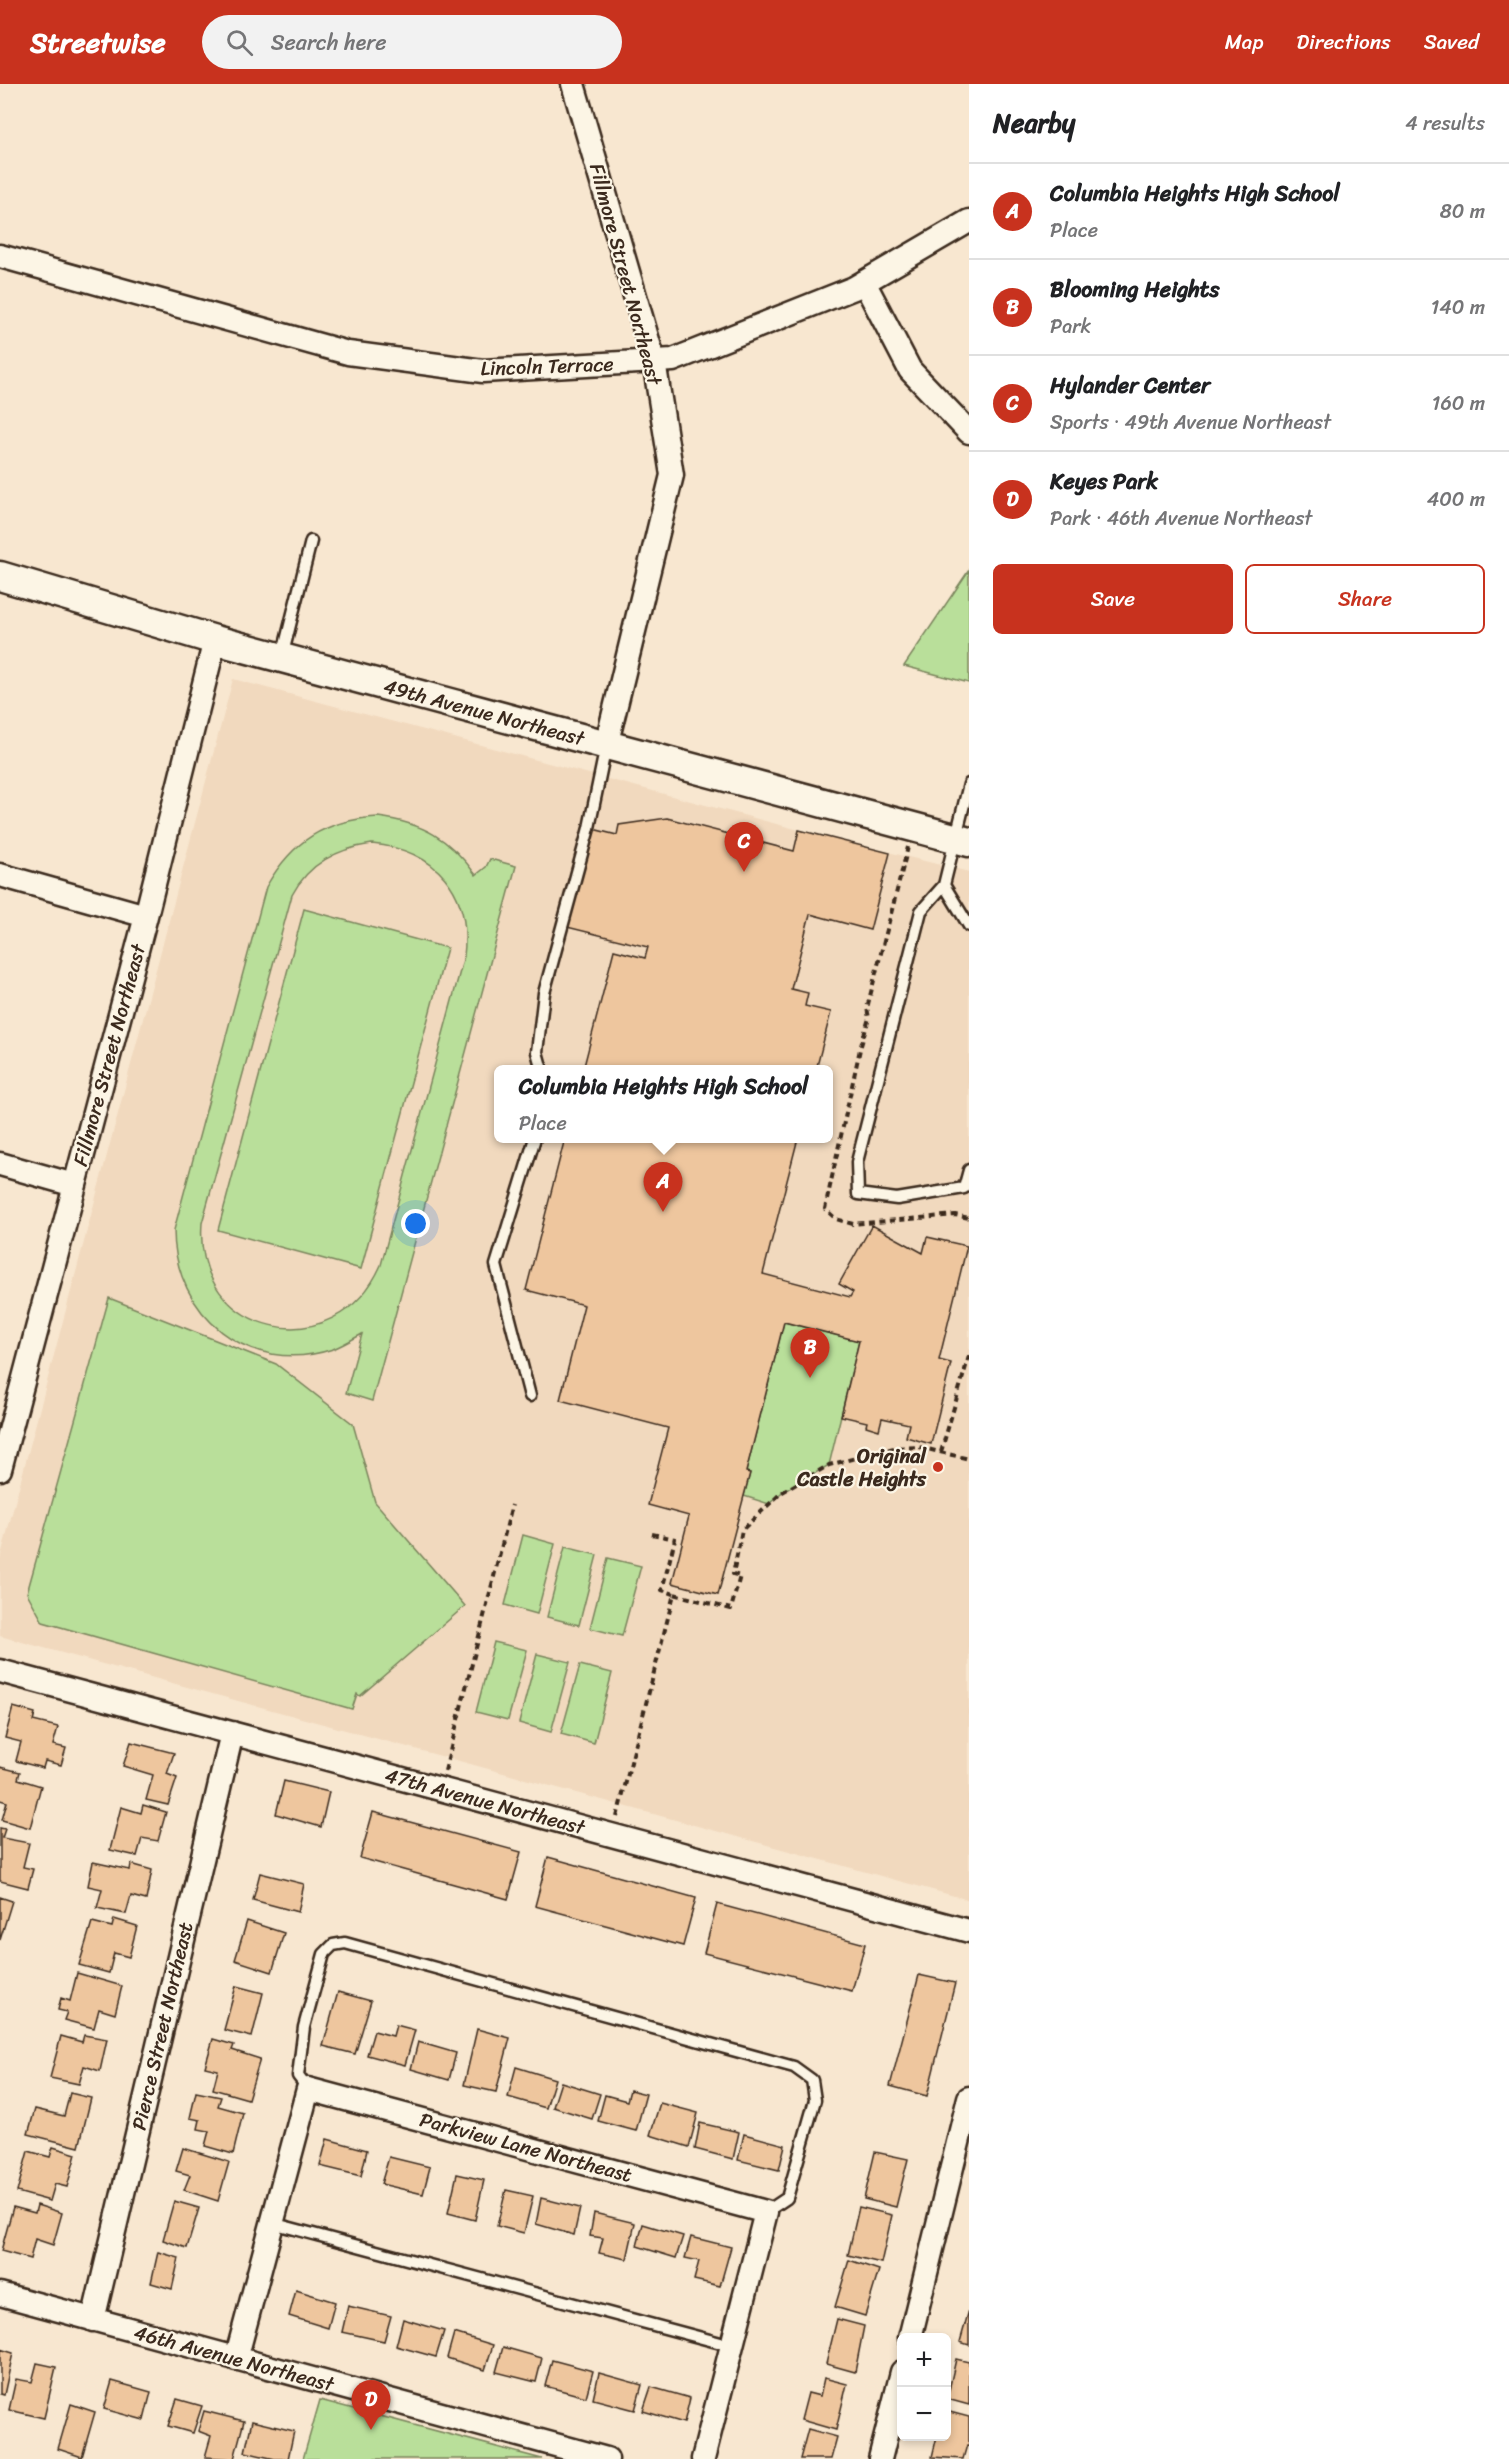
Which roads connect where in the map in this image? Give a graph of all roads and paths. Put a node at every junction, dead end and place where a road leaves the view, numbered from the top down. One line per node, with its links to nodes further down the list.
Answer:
1 (573, 84): 5 (street, Fillmore Street Northeast)
2 (969, 221): 4 (street, Lincoln Terrace)
3 (0, 256): 5 (street, Lincoln Terrace)
4 (864, 282): 5 (street, Lincoln Terrace); 6 (street)
5 (654, 361): 11 (street, Fillmore Street Northeast)
6 (969, 432)
7 (311, 541): 10 (lane)
8 (0, 576): 9 (street, 49th Avenue Northeast)
9 (215, 640): 10 (street, 49th Avenue Northeast); 16 (street, Fillmore Street Northeast)
10 (282, 658): 11 (street, 49th Avenue Northeast)
11 (606, 746): 13 (street, 49th Avenue Northeast); 18 (lane)
12 (969, 784): 13 (lane)
13 (962, 840): 15 (lane)
14 (0, 875): 16 (street)
15 (944, 885): 17 (lane); 23 (lane)
16 (146, 916): 22 (street, Fillmore Street Northeast)
17 (969, 926)
18 (541, 1065)
19 (533, 1143): 25 (lane)
20 (0, 1164): 22 (street)
21 (969, 1170): 23 (lane)
22 (75, 1185): 28 (street, Fillmore Street Northeast)
23 (967, 1190)
24 (969, 1356): 26 (path)
25 (530, 1396)
26 (941, 1452): 27 (path); 31 (path)
27 (969, 1459)
28 (0, 1469)
29 (512, 1505): 34 (path)
30 (652, 1534): 31 (path)
31 (674, 1594): 35 (path)
32 (0, 1671): 33 (street, 47th Avenue Northeast)
33 (232, 1733): 34 (street, 47th Avenue Northeast); 42 (street, Pierce Street Northeast)
34 (441, 1789): 35 (street, 47th Avenue Northeast)
35 (613, 1836): 36 (street, 47th Avenue Northeast)
36 (969, 1931)
37 (308, 2089): 39 (street, Parkview Lane Northeast); 39 (lane); 40 (street)
38 (969, 2098): 43 (street)
39 (766, 2212): 44 (street)
40 (272, 2223): 44 (lane); 45 (street)
41 (0, 2294): 42 (street, 46th Avenue Northeast)
42 (93, 2320): 45 (street, 46th Avenue Northeast)
43 (911, 2333)
44 (732, 2346): 48 (street)
45 (236, 2359): 47 (street, 46th Avenue Northeast)
46 (898, 2387): 49 (street)
47 (607, 2459)
48 (703, 2459)
49 (880, 2459)

